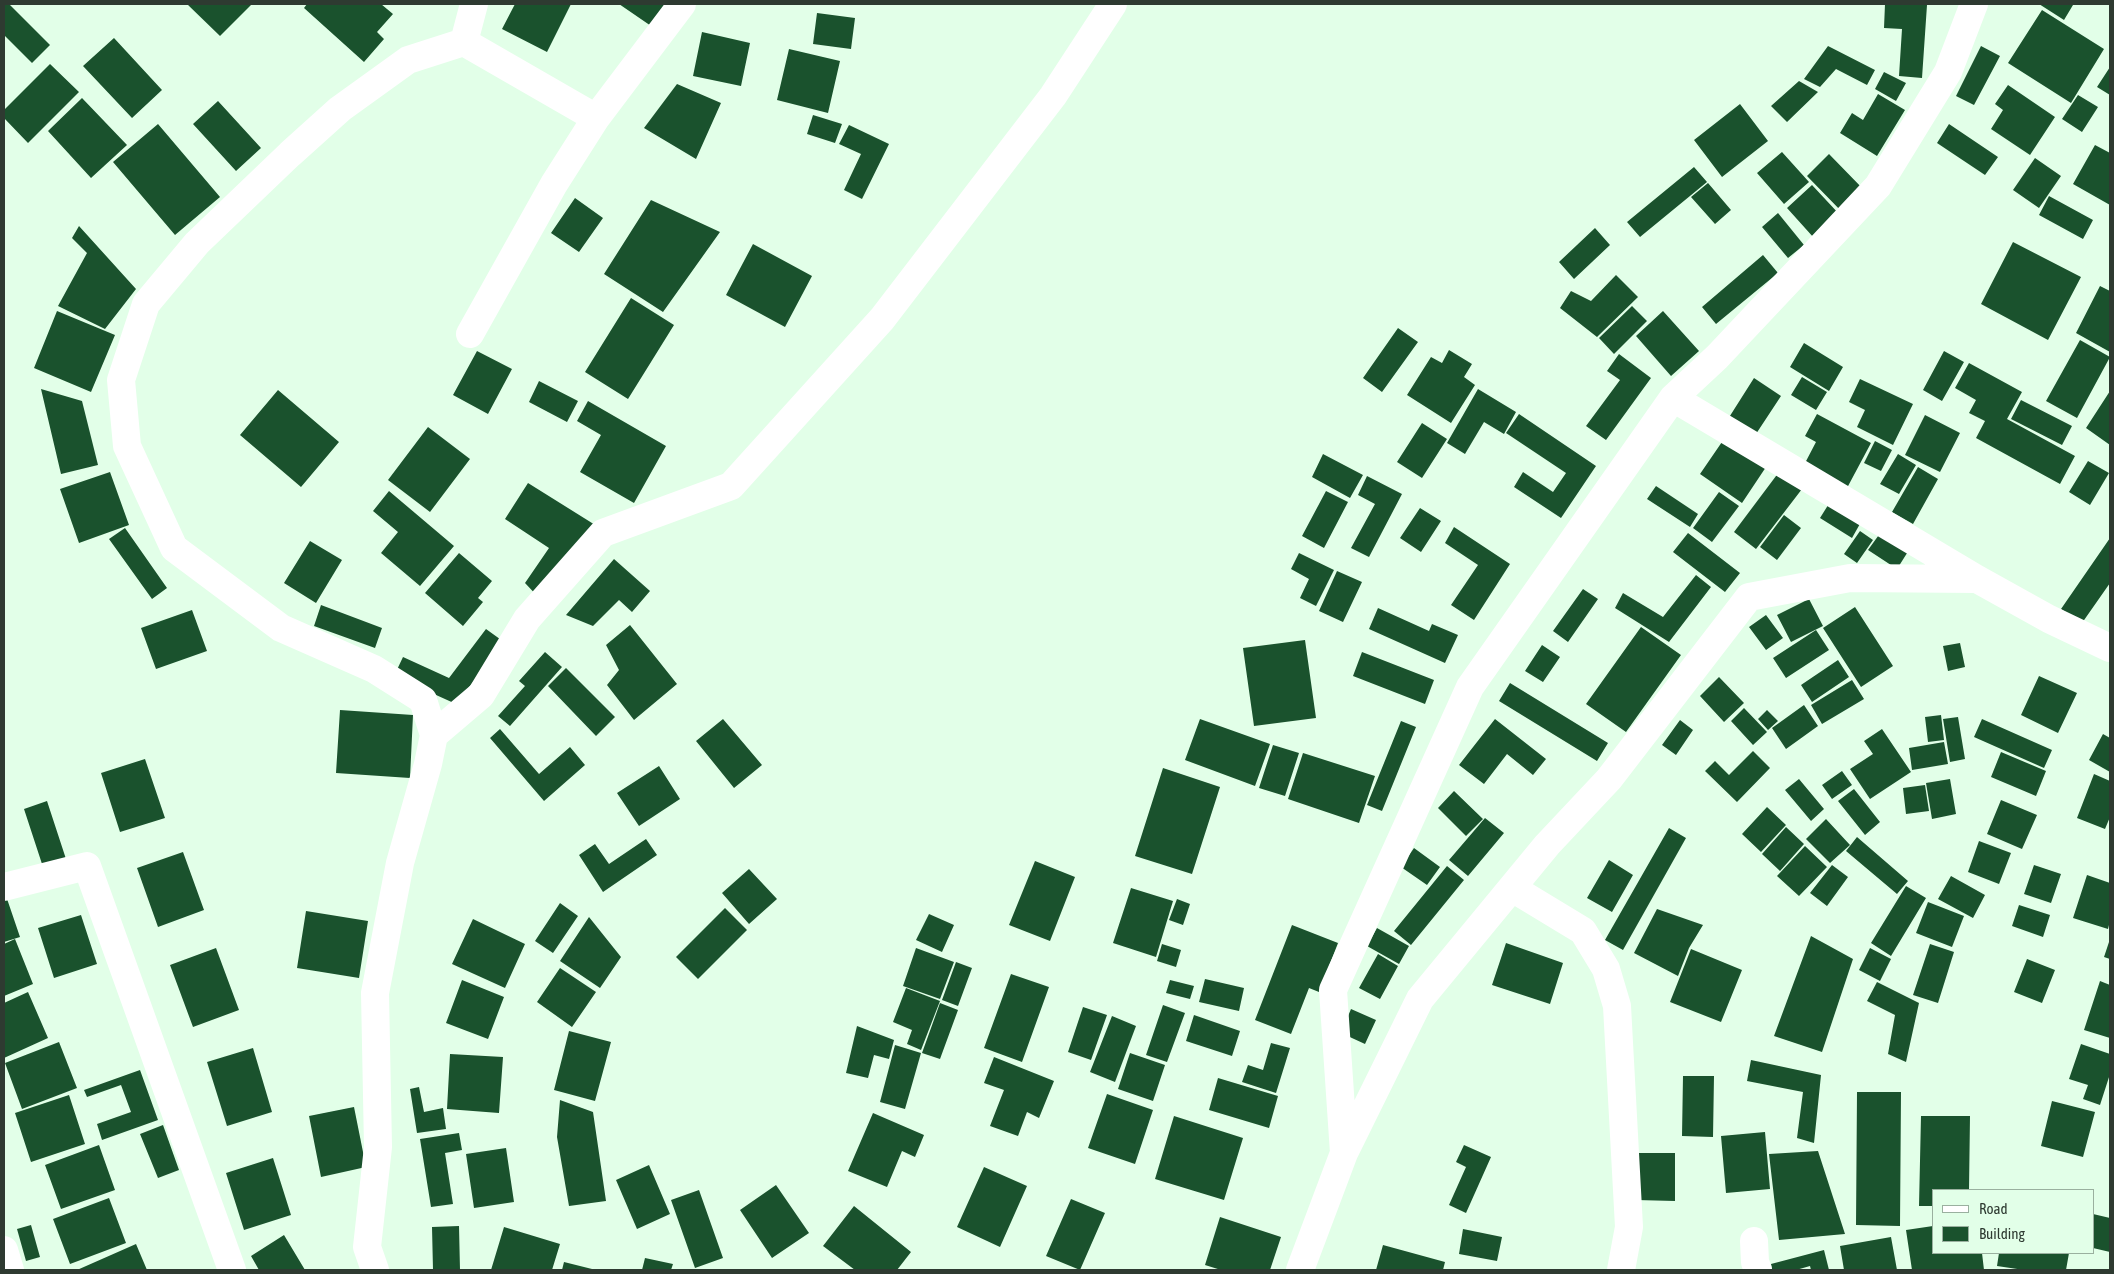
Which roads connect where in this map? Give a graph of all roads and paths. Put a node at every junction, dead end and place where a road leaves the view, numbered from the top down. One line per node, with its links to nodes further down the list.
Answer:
1 (474, 4): 5 (street)
2 (682, 4): 6 (street)
3 (1113, 4): 11 (street)
4 (1974, 4): 8 (street)
5 (464, 42): 6 (street); 11 (street)
6 (596, 118): 7 (street)
7 (470, 334)
8 (1672, 398): 9 (street); 14 (street)
9 (1977, 579): 10 (street); 13 (street)
10 (2110, 648)
11 (434, 735): 19 (street)
12 (4, 887): 18 (street)
13 (1512, 888): 14 (street); 21 (street)
14 (1344, 1152): 20 (street)
15 (1754, 1242): 22 (street)
16 (4, 1250): 17 (street)
17 (10, 1270)
18 (232, 1270)
19 (375, 1270)
20 (1300, 1270)
21 (1621, 1270)
22 (1758, 1270)

